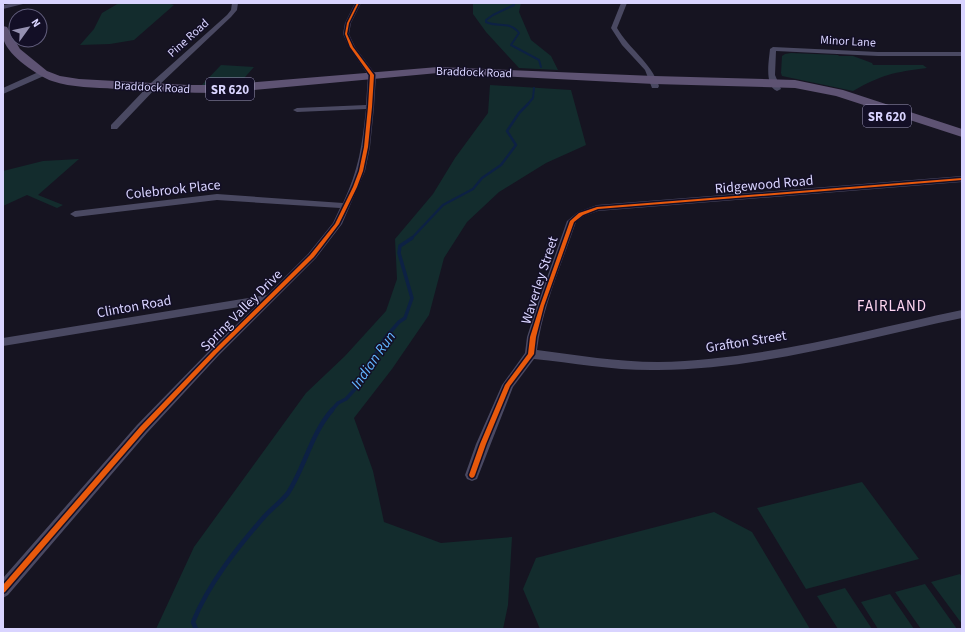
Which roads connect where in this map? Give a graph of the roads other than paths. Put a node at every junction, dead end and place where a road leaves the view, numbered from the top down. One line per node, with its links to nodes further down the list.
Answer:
1 (24, 3): 5 (street)
2 (235, 3): 14 (street, Pine Road)
3 (358, 3): 11 (street)
4 (624, 3): 12 (street)
5 (3, 7)
6 (3, 29): 7 (main road, Braddock Road / SR 620)
7 (6, 40): 9 (main road, Braddock Road / SR 620)
8 (962, 54): 13 (street, Minor Lane)
9 (43, 73): 10 (street); 14 (main road, Braddock Road / SR 620)
10 (27, 75): 14 (main road, Braddock Road / SR 620); 15 (street)
11 (372, 78): 12 (main road, Braddock Road / SR 620); 14 (main road, Braddock Road / SR 620); 16 (street, Spring Valley Drive)
12 (654, 83): 13 (main road, Braddock Road / SR 620)
13 (776, 86): 19 (main road, Braddock Road / SR 620); 20 (main road, Braddock Road / SR 620)
14 (149, 90): 18 (street, Pine Road)
15 (3, 91)
16 (370, 107): 17 (street); 22 (street, Spring Valley Drive)
17 (297, 110)
18 (114, 127)
19 (962, 134)
20 (962, 141)
21 (962, 180): 24 (street, Ridgewood Road)
22 (346, 206): 23 (street, Colebrook Place); 25 (street, Spring Valley Drive)
23 (75, 214)
24 (572, 221): 28 (street, Waverley Street)
25 (270, 298): 27 (street, Clinton Road); 30 (street, Spring Valley Drive)
26 (962, 314): 28 (street, Grafton Street)
27 (3, 342)
28 (531, 354): 29 (street, Waverley Street)
29 (472, 475)
30 (10, 576): 31 (street, Spring Valley Drive)
31 (3, 590)

